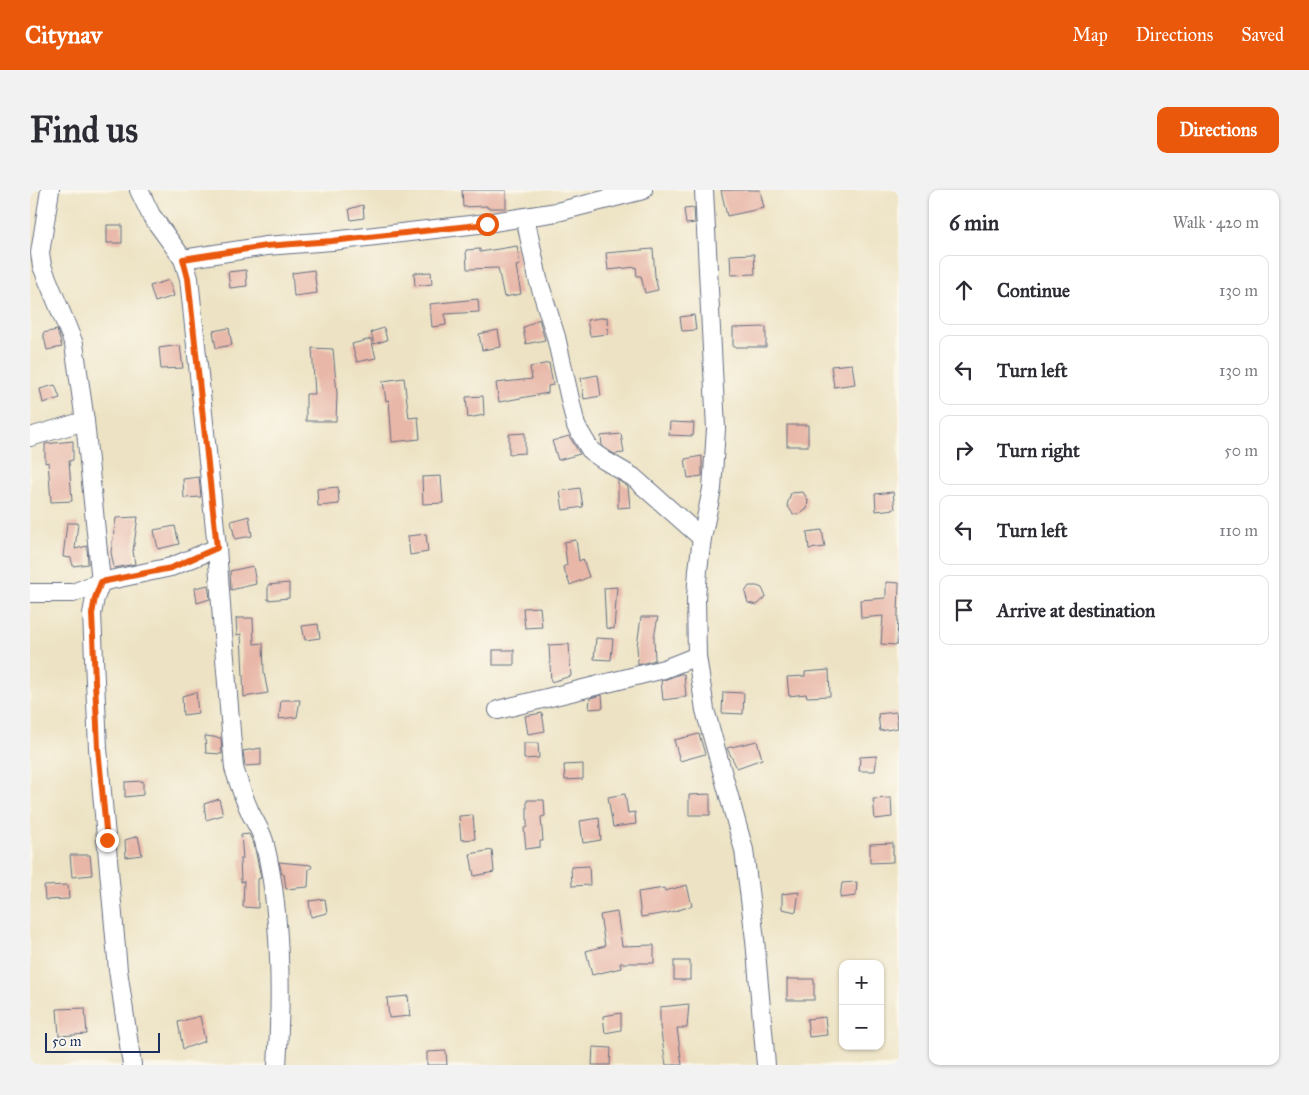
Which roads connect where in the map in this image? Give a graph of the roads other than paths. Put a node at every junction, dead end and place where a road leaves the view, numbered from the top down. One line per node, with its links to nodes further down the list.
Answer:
1 (50, 190): 7 (street)
2 (139, 190): 6 (street)
3 (644, 190): 5 (street)
4 (704, 190): 9 (street)
5 (525, 217): 6 (street); 9 (street)
6 (183, 259): 10 (street)
7 (84, 421): 8 (street); 11 (street)
8 (30, 437)
9 (702, 538): 13 (street)
10 (217, 548): 11 (street); 16 (street)
11 (101, 582): 12 (street); 15 (street)
12 (30, 593)
13 (697, 656): 14 (street); 17 (street)
14 (498, 710)
15 (132, 1065)
16 (277, 1065)
17 (766, 1065)

